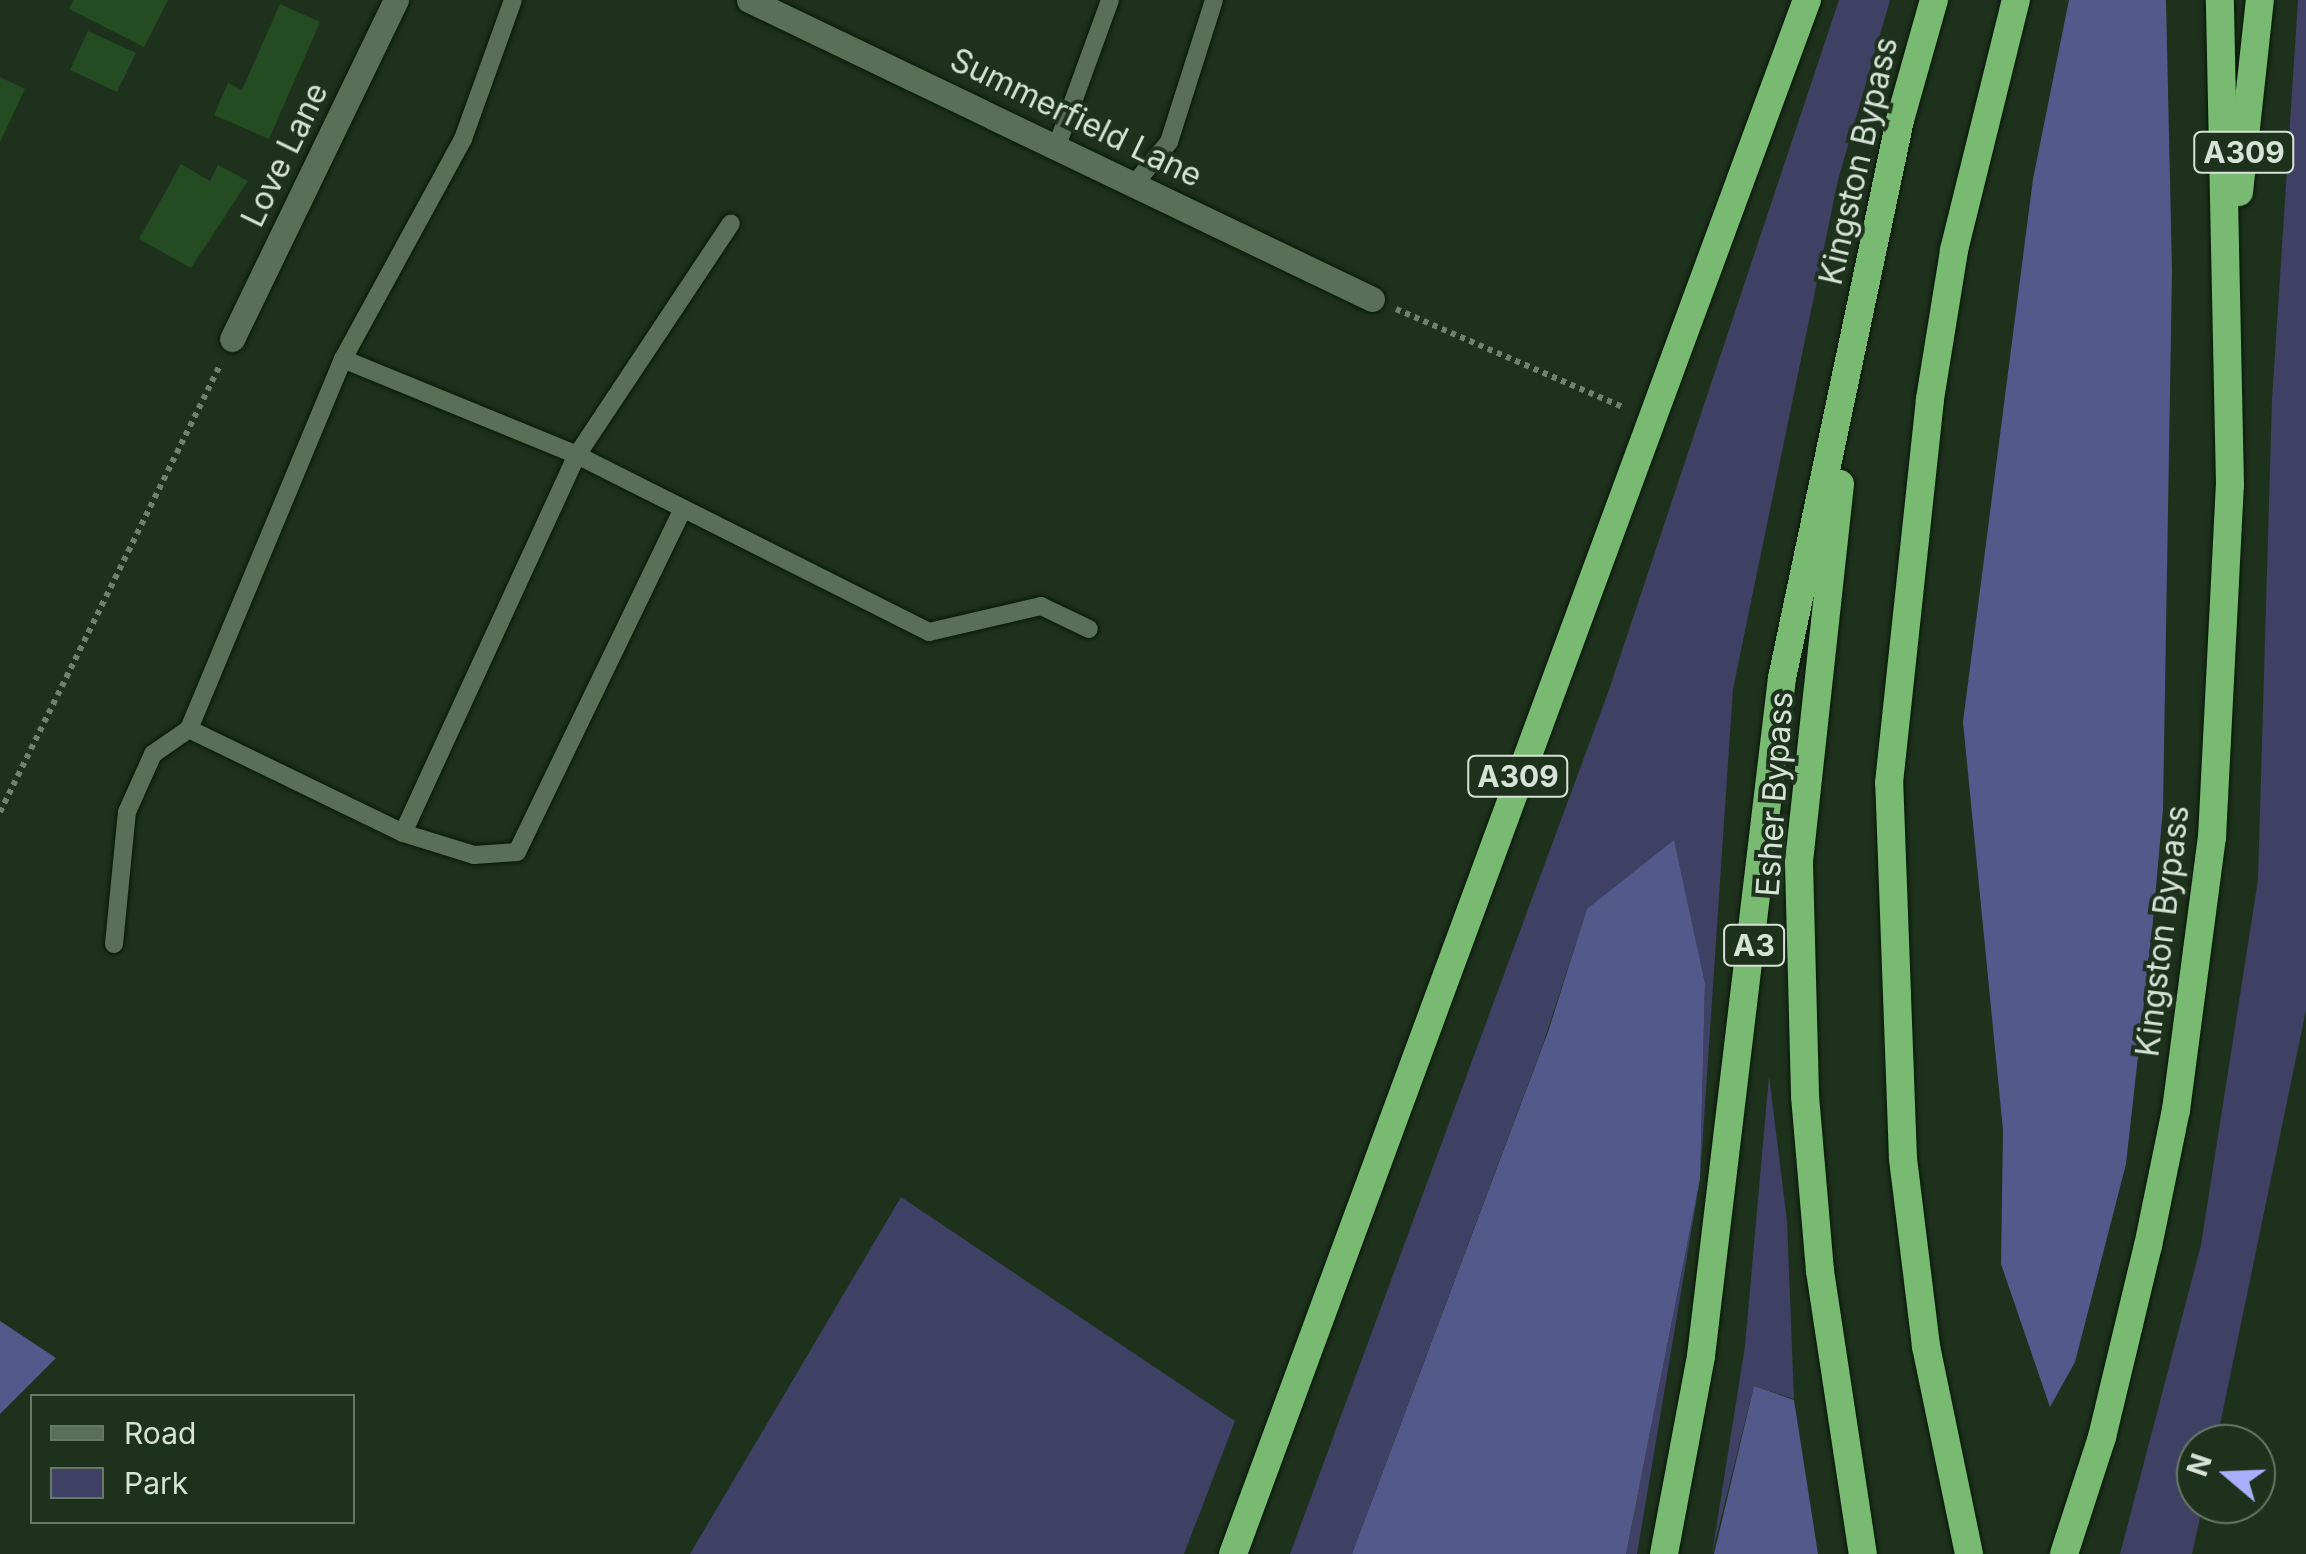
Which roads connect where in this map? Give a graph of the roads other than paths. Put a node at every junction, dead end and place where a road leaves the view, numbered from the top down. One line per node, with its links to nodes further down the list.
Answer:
1 (396, 0): 17 (street, Love Lane)
2 (513, 0): 18 (lane)
3 (750, 0): 11 (street, Summerfield Lane)
4 (1110, 0): 11 (lane)
5 (1214, 0): 12 (lane)
6 (1807, 0): 26 (highway, A309)
7 (1934, 0): 16 (highway, Kingston Bypass / A3)
8 (2016, 0): 29 (highway)
9 (2220, 0): 15 (highway, A309)
10 (2260, 0): 15 (highway, A309)
11 (1058, 144): 12 (street, Summerfield Lane)
12 (1136, 182): 14 (street, Summerfield Lane)
13 (730, 224): 19 (lane)
14 (1372, 298)
15 (2227, 303): 25 (highway, Kingston Bypass / A309)
16 (1855, 338): 27 (highway, A3); 28 (highway, Esher Bypass / A3)
17 (232, 339)
18 (343, 358): 19 (lane); 22 (lane)
19 (577, 455): 20 (lane); 23 (lane)
20 (681, 513): 21 (lane); 23 (lane)
21 (1089, 629)
22 (189, 730): 23 (lane); 24 (lane)
23 (403, 833)
24 (114, 944)
25 (2068, 1543)
26 (1233, 1554)
27 (1664, 1554)
28 (1863, 1554)
29 (1969, 1554)

